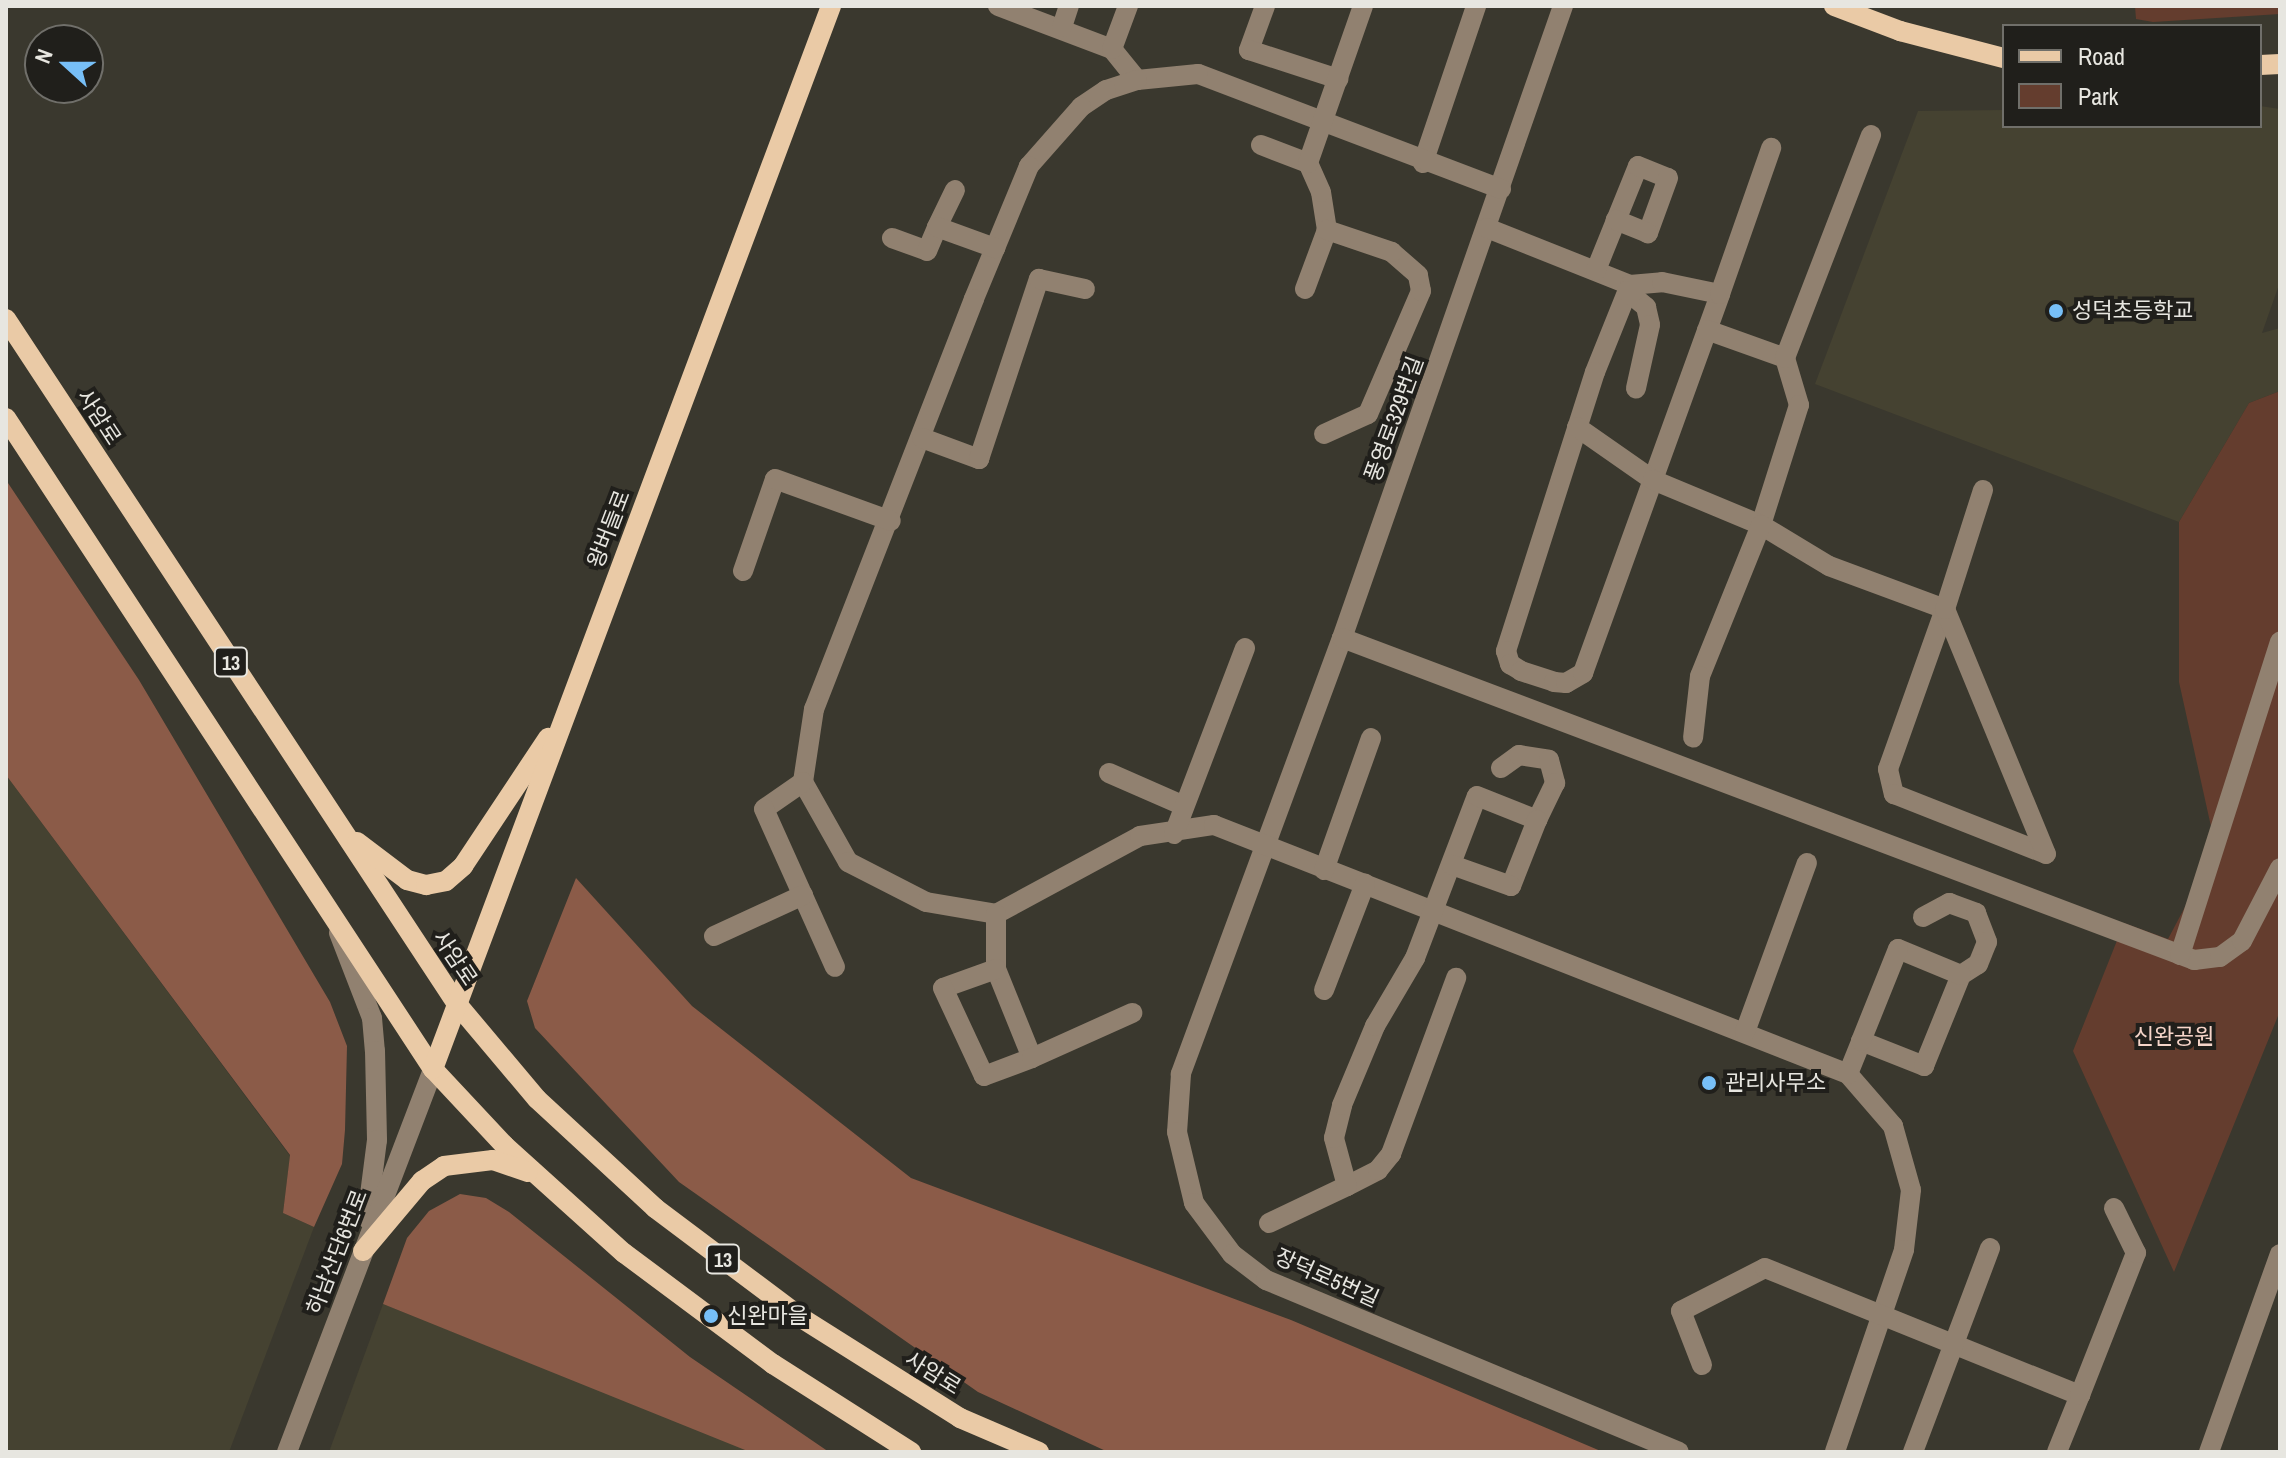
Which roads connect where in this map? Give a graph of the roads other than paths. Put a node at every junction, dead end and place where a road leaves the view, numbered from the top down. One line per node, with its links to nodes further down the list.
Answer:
1 (831, 6): 51 (main road, 왕버들로)
2 (998, 6): 10 (street)
3 (1069, 6): 10 (street)
4 (1128, 6): 11 (street)
5 (1265, 6): 13 (street)
6 (1363, 6): 13 (street)
7 (1476, 6): 20 (street)
8 (1563, 6): 21 (street, 풍영로329번길)
9 (1834, 6): 12 (main road)
10 (1062, 27): 11 (street)
11 (1112, 49): 14 (street)
12 (2002, 57)
13 (1338, 79): 15 (street)
14 (1137, 80): 15 (street); 28 (street)
15 (1322, 125): 19 (street); 20 (street)
16 (1871, 135): 36 (street)
17 (1261, 145): 19 (street)
18 (1771, 148): 33 (street)
19 (1308, 163): 26 (street)
20 (1423, 163): 21 (street)
21 (1501, 189): 25 (street, 풍영로329번길)
22 (955, 190): 24 (street)
23 (1616, 220): 29 (street)
24 (937, 227): 27 (street); 28 (street)
25 (1487, 228): 29 (street); 48 (street, 풍영로329번길)
26 (1327, 230): 32 (street); 40 (street)
27 (892, 238)
28 (995, 248): 41 (street)
29 (1596, 270): 30 (street)
30 (1629, 288): 33 (street); 37 (street); 39 (street)
31 (1085, 289): 41 (street)
32 (1305, 289)
33 (1720, 294): 35 (street)
34 (6, 319): 59 (main road, 사암로 / 13)
35 (1707, 330): 36 (street); 42 (street)
36 (1785, 358): 45 (street)
37 (1636, 388)
38 (6, 418): 71 (main road, 13)
39 (1577, 427): 42 (street); 42 (street)
40 (1324, 434)
41 (922, 438): 44 (street)
42 (1653, 480): 45 (street)
43 (1983, 490): 47 (street)
44 (891, 521): 46 (street); 56 (street)
45 (1761, 525): 47 (street); 53 (street)
46 (743, 571)
47 (1945, 609): 47 (street)
48 (1342, 638): 61 (street, 풍영로329번길); 73 (street)
49 (2280, 642): 73 (street)
50 (1245, 648): 57 (street)
51 (568, 708): 59 (main road); 79 (main road, 왕버들로)
52 (1371, 738): 65 (street)
53 (1693, 738)
54 (1501, 768): 58 (street)
55 (1109, 773): 57 (street)
56 (803, 782): 67 (street); 69 (street)
57 (1184, 806): 60 (street)
58 (1537, 820): 63 (street); 63 (street)
59 (343, 831): 79 (main road, 사암로 / 13)
60 (1174, 834): 61 (street); 69 (street)
61 (1266, 847): 65 (street); 100 (street, 장덕로5번길)
62 (1807, 863): 81 (street)
63 (1452, 865): 68 (street)
64 (2280, 868): 73 (street)
65 (1324, 870): 66 (street)
66 (1365, 884): 68 (street); 78 (street)
67 (803, 895): 72 (street); 74 (street)
68 (1434, 911): 81 (street); 87 (street)
69 (996, 914): 75 (street)
70 (1923, 917): 76 (street)
71 (333, 918): 84 (main road, 13); 91 (street)
72 (714, 936)
73 (2180, 955)
74 (835, 967)
75 (996, 969): 83 (street); 83 (street)
76 (1961, 975): 82 (street); 82 (street)
77 (1456, 978): 87 (street)
78 (1324, 990)
79 (457, 1004): 84 (main road, 왕버들로); 99 (main road, 사암로 / 13)
80 (1132, 1013): 83 (street)
81 (1745, 1032): 85 (street)
82 (1861, 1041): 85 (street)
83 (1032, 1058)
84 (433, 1069): 86 (main road, 13); 91 (street, 하남산단6번로)
85 (1848, 1074): 93 (street)
86 (536, 1175): 91 (main road); 98 (main road, 13)
87 (1347, 1186): 89 (street)
88 (2114, 1208): 96 (street)
89 (1269, 1223)
90 (1990, 1248): 94 (street)
91 (363, 1251): 97 (street, 하남산단6번로)
92 (2280, 1254): 104 (street)
93 (1885, 1315): 94 (street); 95 (street); 101 (street)
94 (1955, 1341): 96 (street); 102 (street)
95 (1702, 1365)
96 (2080, 1395): 103 (street)
97 (287, 1452)
98 (911, 1452)
99 (1039, 1452)
100 (1679, 1452)
101 (1835, 1452)
102 (1913, 1452)
103 (2057, 1452)
104 (2209, 1452)

